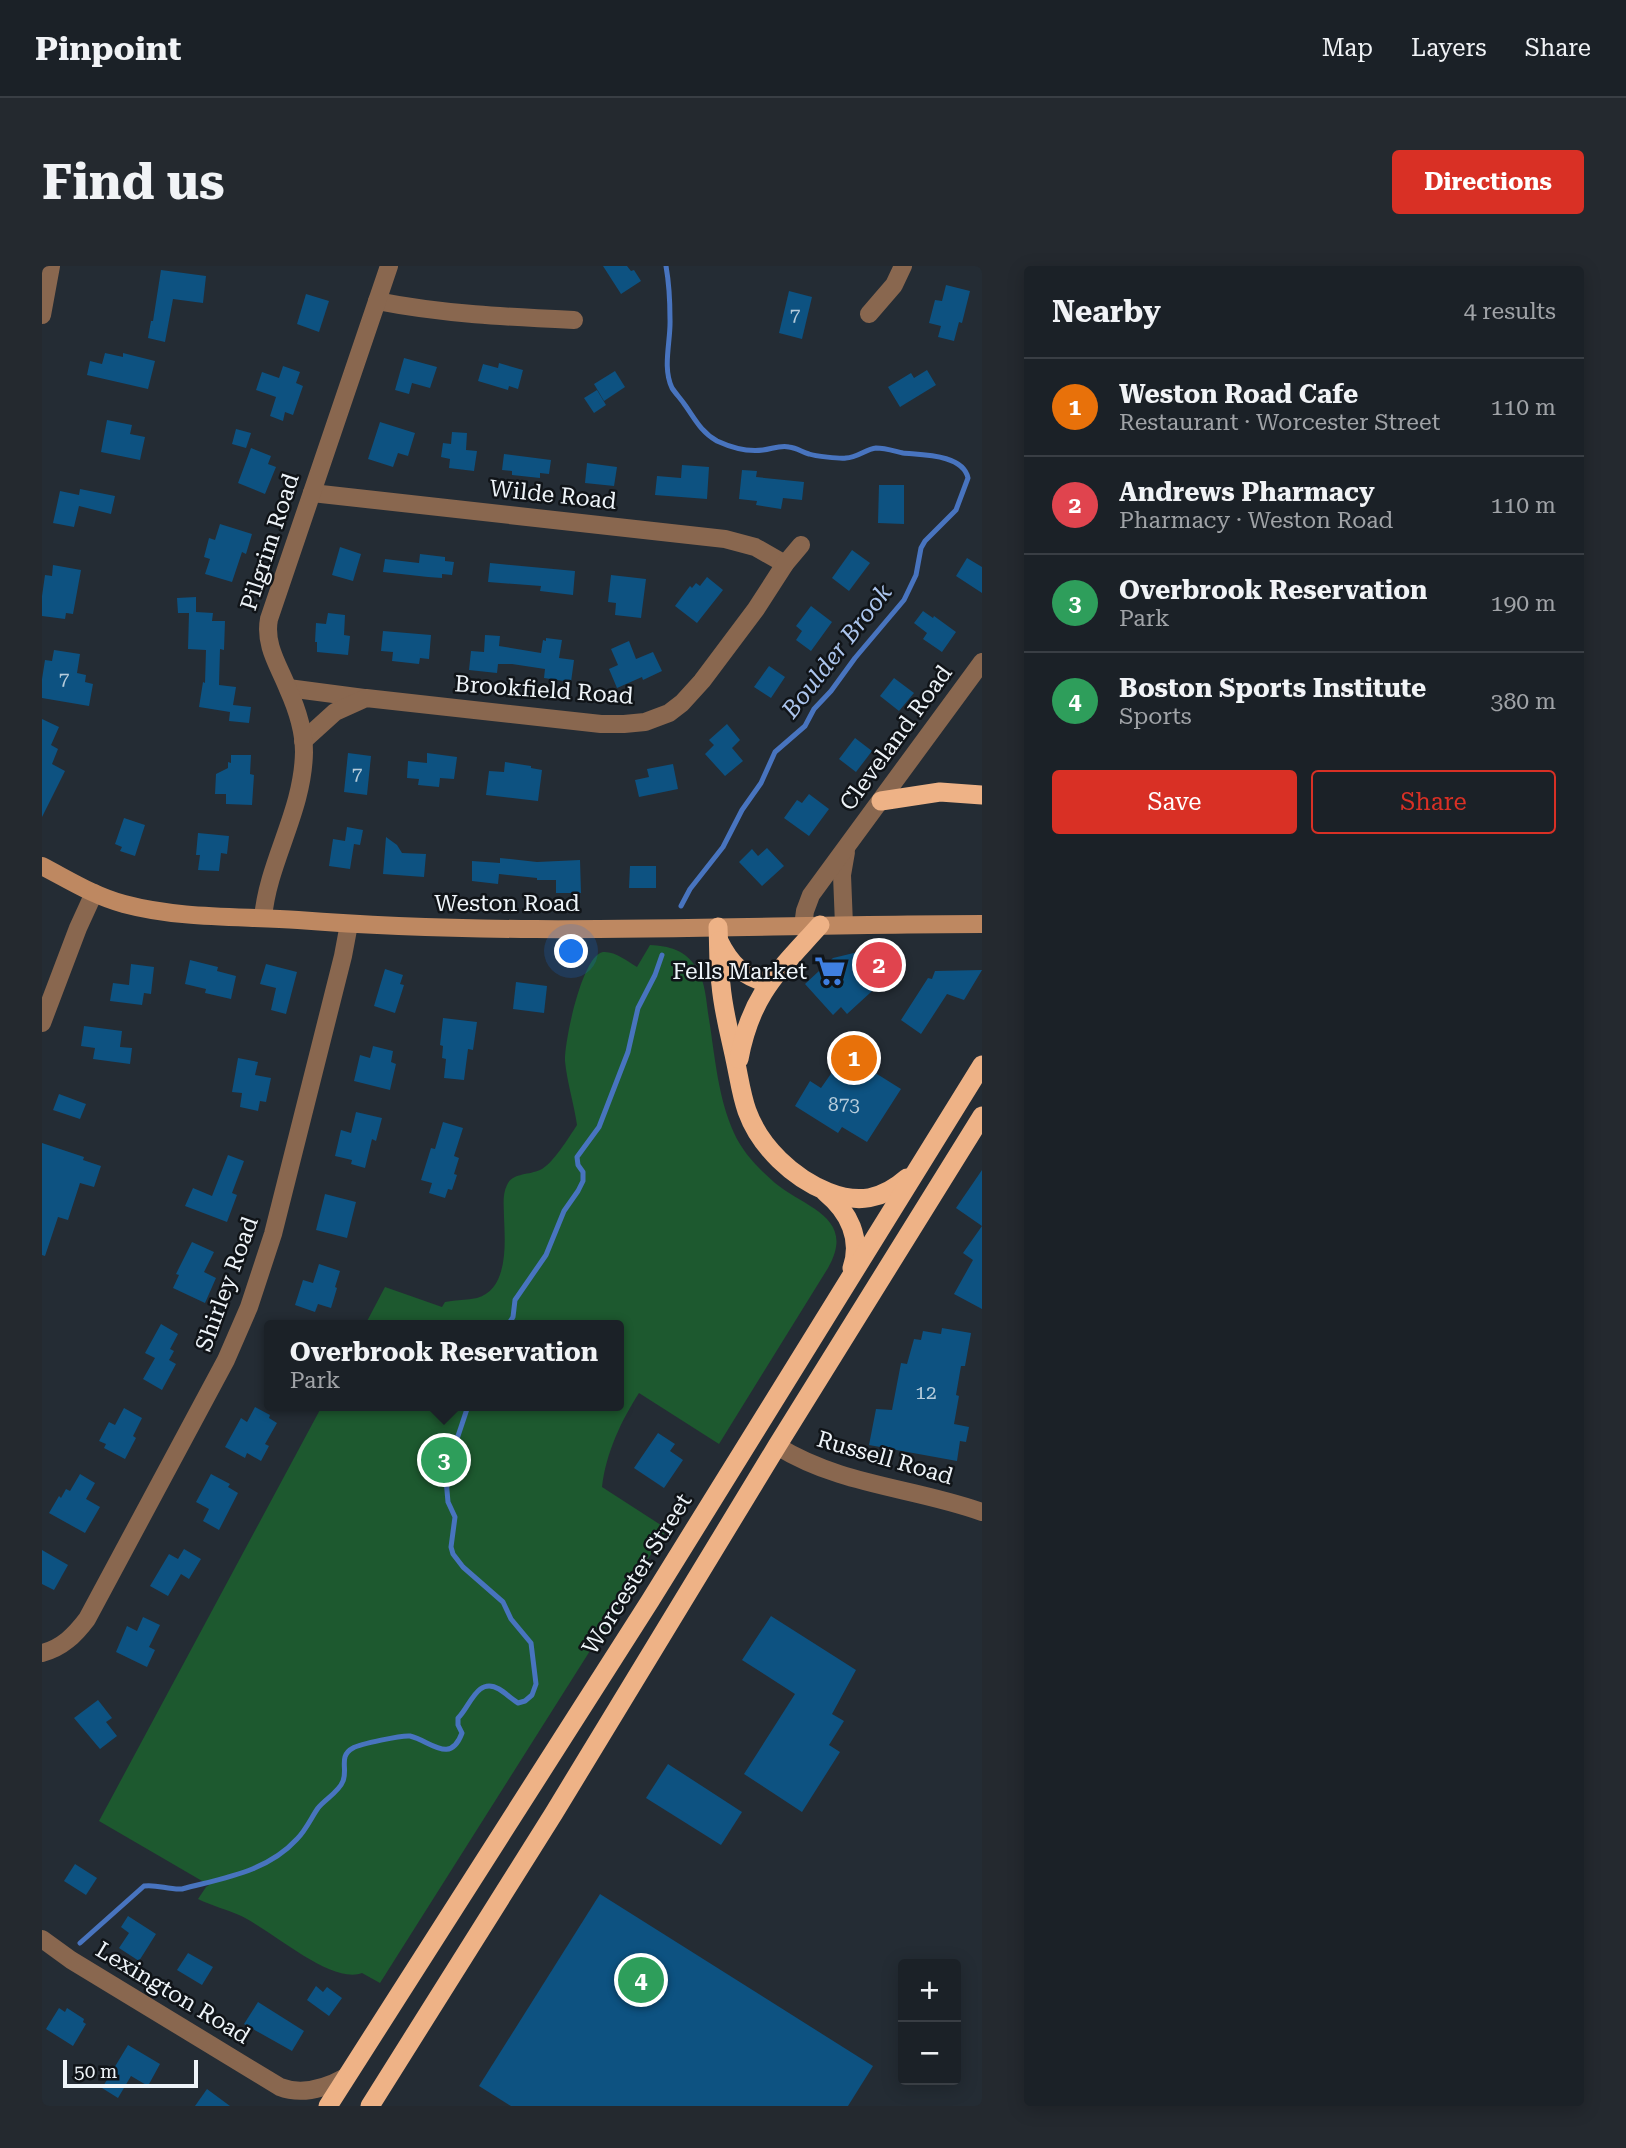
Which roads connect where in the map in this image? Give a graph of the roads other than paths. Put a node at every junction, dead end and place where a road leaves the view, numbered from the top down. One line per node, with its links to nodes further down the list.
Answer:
1 (51, 266): 6 (street)
2 (389, 266): 4 (street, Pilgrim Road)
3 (903, 266): 5 (street)
4 (377, 301): 7 (street); 8 (street, Pilgrim Road)
5 (869, 314)
6 (42, 315)
7 (574, 320)
8 (312, 493): 10 (street, Wilde Road); 12 (street, Pilgrim Road)
9 (801, 545): 10 (street, Brookfield Road)
10 (785, 564): 13 (street, Brookfield Road)
11 (982, 662): 16 (street, Cleveland Road)
12 (288, 688): 13 (street, Brookfield Road); 14 (street, Pilgrim Road)
13 (366, 698): 14 (street)
14 (303, 741): 20 (street, Pilgrim Road)
15 (982, 794): 16 (highway)
16 (881, 802): 17 (street, Cleveland Road)
17 (850, 844): 23 (street, Cleveland Road); 24 (street, Cleveland Road)
18 (42, 866): 19 (main road, Weston Road)
19 (94, 893): 20 (main road, Weston Road); 27 (street)
20 (263, 918): 22 (main road, Weston Road)
21 (982, 924): 23 (main road, Weston Road)
22 (349, 925): 25 (main road, Weston Road); 38 (street, Shirley Road)
23 (844, 925): 24 (main road, Weston Road)
24 (812, 926): 25 (main road, Weston Road); 26 (highway)
25 (719, 933): 26 (highway); 29 (highway)
26 (768, 983): 29 (highway)
27 (42, 1023)
28 (982, 1065): 33 (highway, Worcester Street)
29 (737, 1070): 34 (highway)
30 (982, 1116): 32 (highway)
31 (982, 1133): 32 (highway)
32 (959, 1153): 36 (highway)
33 (921, 1162): 34 (highway); 35 (highway, Worcester Street)
34 (822, 1190): 35 (highway)
35 (847, 1282): 40 (highway, Worcester Street)
36 (777, 1446): 37 (street, Russell Road); 44 (highway)
37 (982, 1512)
38 (42, 1653)
39 (42, 1939): 41 (street, Lexington Road)
40 (346, 2077): 41 (street, Lexington Road); 43 (highway, Worcester Street)
41 (280, 2087): 42 (street, Lexington Road)
42 (294, 2106)
43 (328, 2106)
44 (370, 2106)

